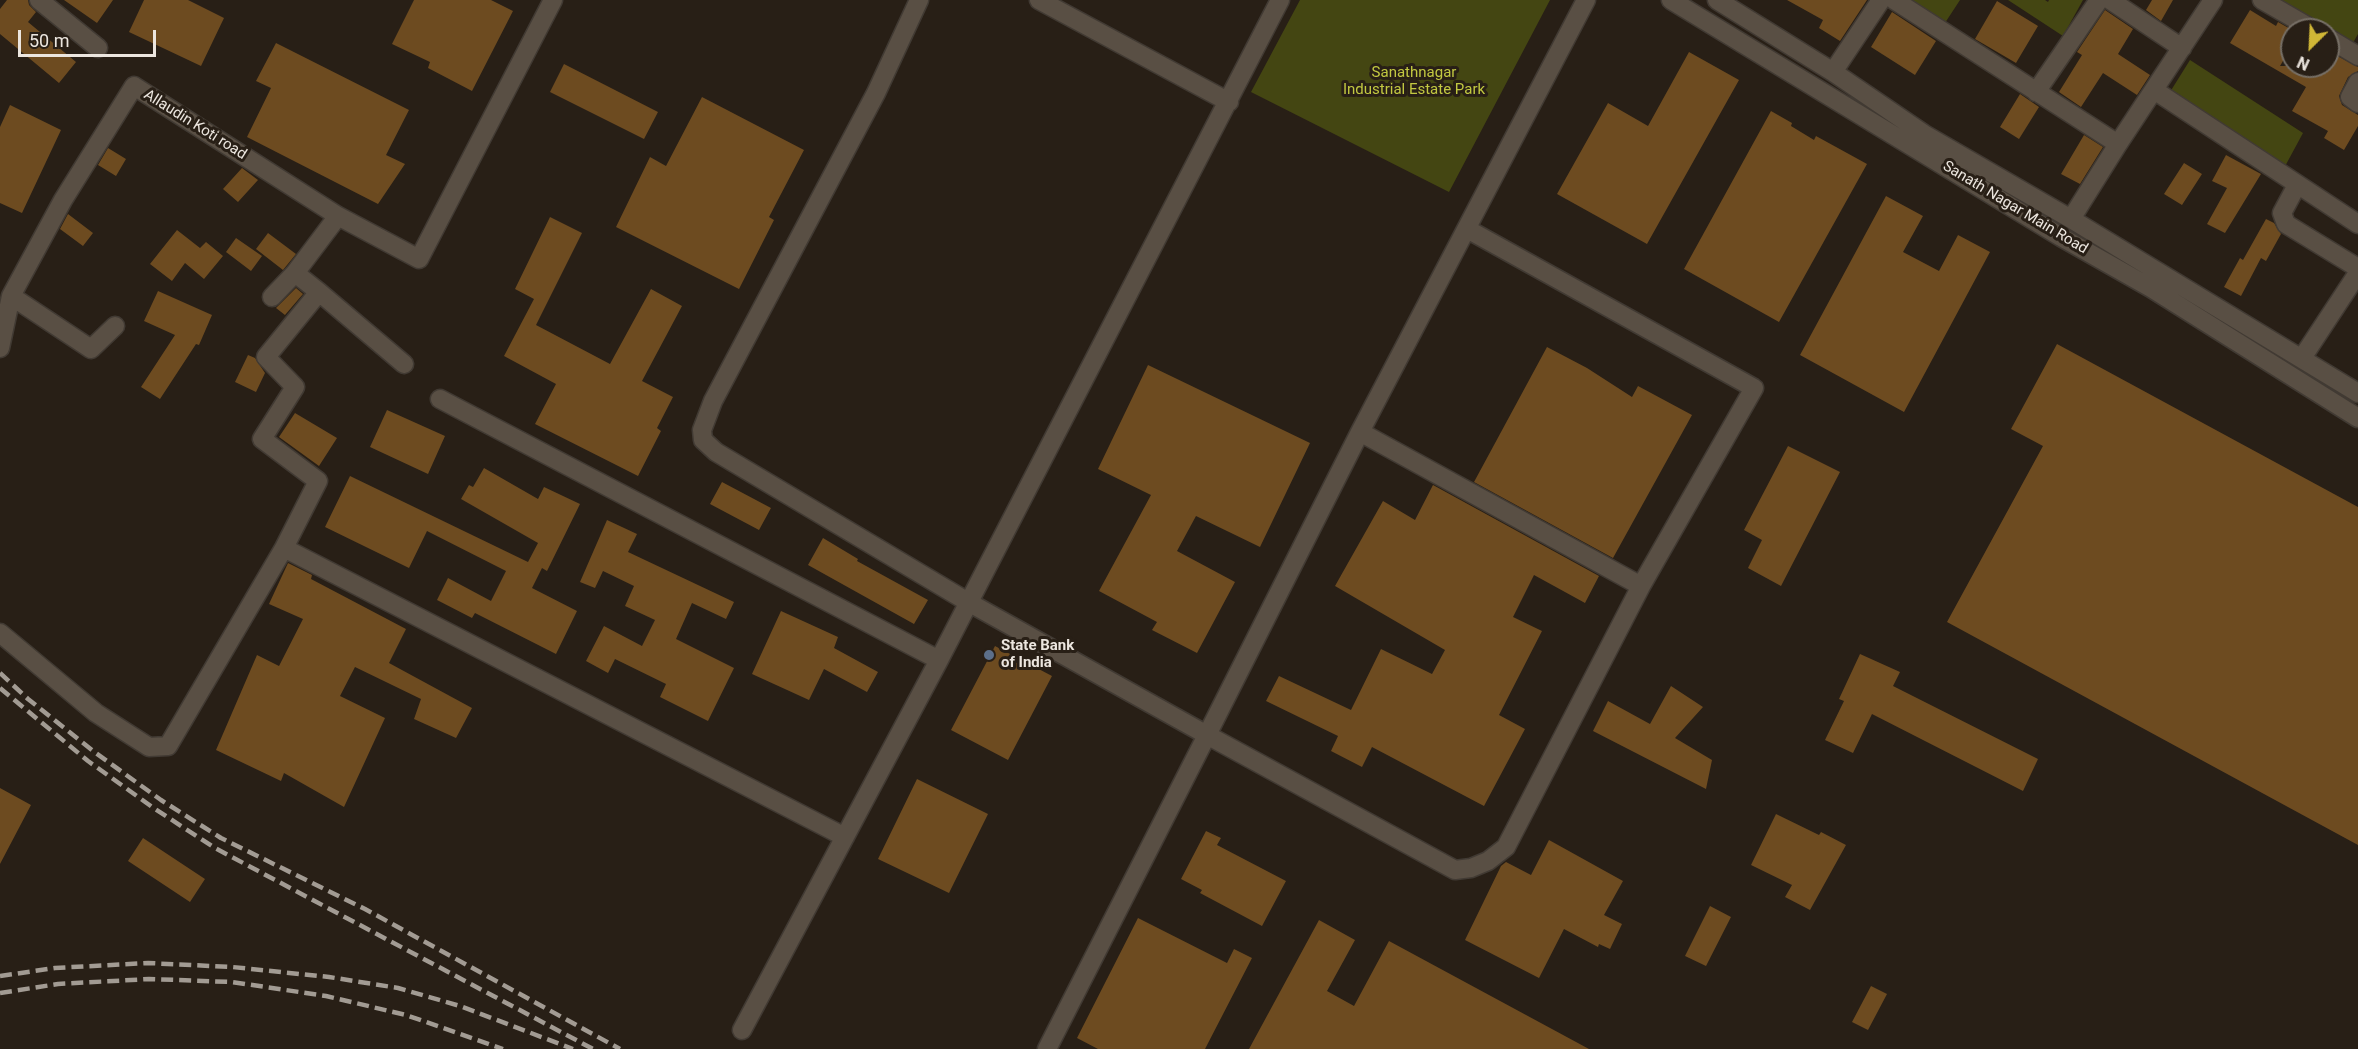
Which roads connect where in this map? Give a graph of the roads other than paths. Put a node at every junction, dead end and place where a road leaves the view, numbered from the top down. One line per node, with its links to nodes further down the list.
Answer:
1 (39, 0): 17 (street)
2 (553, 0): 28 (street, Allaudin Koti road)
3 (919, 0): 48 (street)
4 (1039, 0): 24 (street)
5 (1280, 0): 24 (street)
6 (1586, 0): 31 (street)
7 (1671, 0): 44 (street, Sanath Nagar Main Road)
8 (1717, 0): 20 (street)
9 (1881, 0): 20 (street)
10 (1894, 0): 23 (street)
11 (2099, 0): 23 (street)
12 (2110, 0): 18 (street)
13 (2213, 0): 18 (street)
14 (2262, 0): 15 (street)
15 (2293, 18)
16 (2340, 43): 19 (street)
17 (98, 48)
18 (2182, 48): 22 (street)
19 (2357, 51)
20 (1833, 72): 29 (street)
21 (2358, 82): 25 (street)
22 (2154, 90): 26 (street); 27 (street)
23 (2036, 92): 26 (street)
24 (1229, 102): 48 (street)
25 (2358, 103)
26 (2118, 144): 29 (street)
27 (2297, 185): 30 (street); 32 (street)
28 (338, 216): 33 (street); 36 (street, Allaudin Koti road)
29 (2071, 219): 40 (street)
30 (2358, 224)
31 (1467, 229): 45 (street); 47 (street)
32 (2358, 268)
33 (295, 273): 35 (street); 37 (street)
34 (2358, 273): 40 (street)
35 (319, 292): 41 (street); 46 (street)
36 (11, 296): 38 (street); 39 (street, Allaudin Koti road)
37 (272, 297)
38 (115, 326)
39 (0, 348)
40 (2302, 358): 42 (street)
41 (404, 364)
42 (2358, 393)
43 (440, 399): 50 (street)
44 (2358, 418)
45 (1360, 432): 47 (street); 51 (street)
46 (284, 548): 49 (street); 52 (street)
47 (1641, 586): 51 (street)
48 (968, 602): 50 (street); 51 (street)
49 (0, 633)
50 (939, 660): 52 (street)
51 (1207, 735): 54 (street)
52 (845, 837): 53 (street)
53 (742, 1030)
54 (1047, 1049)

